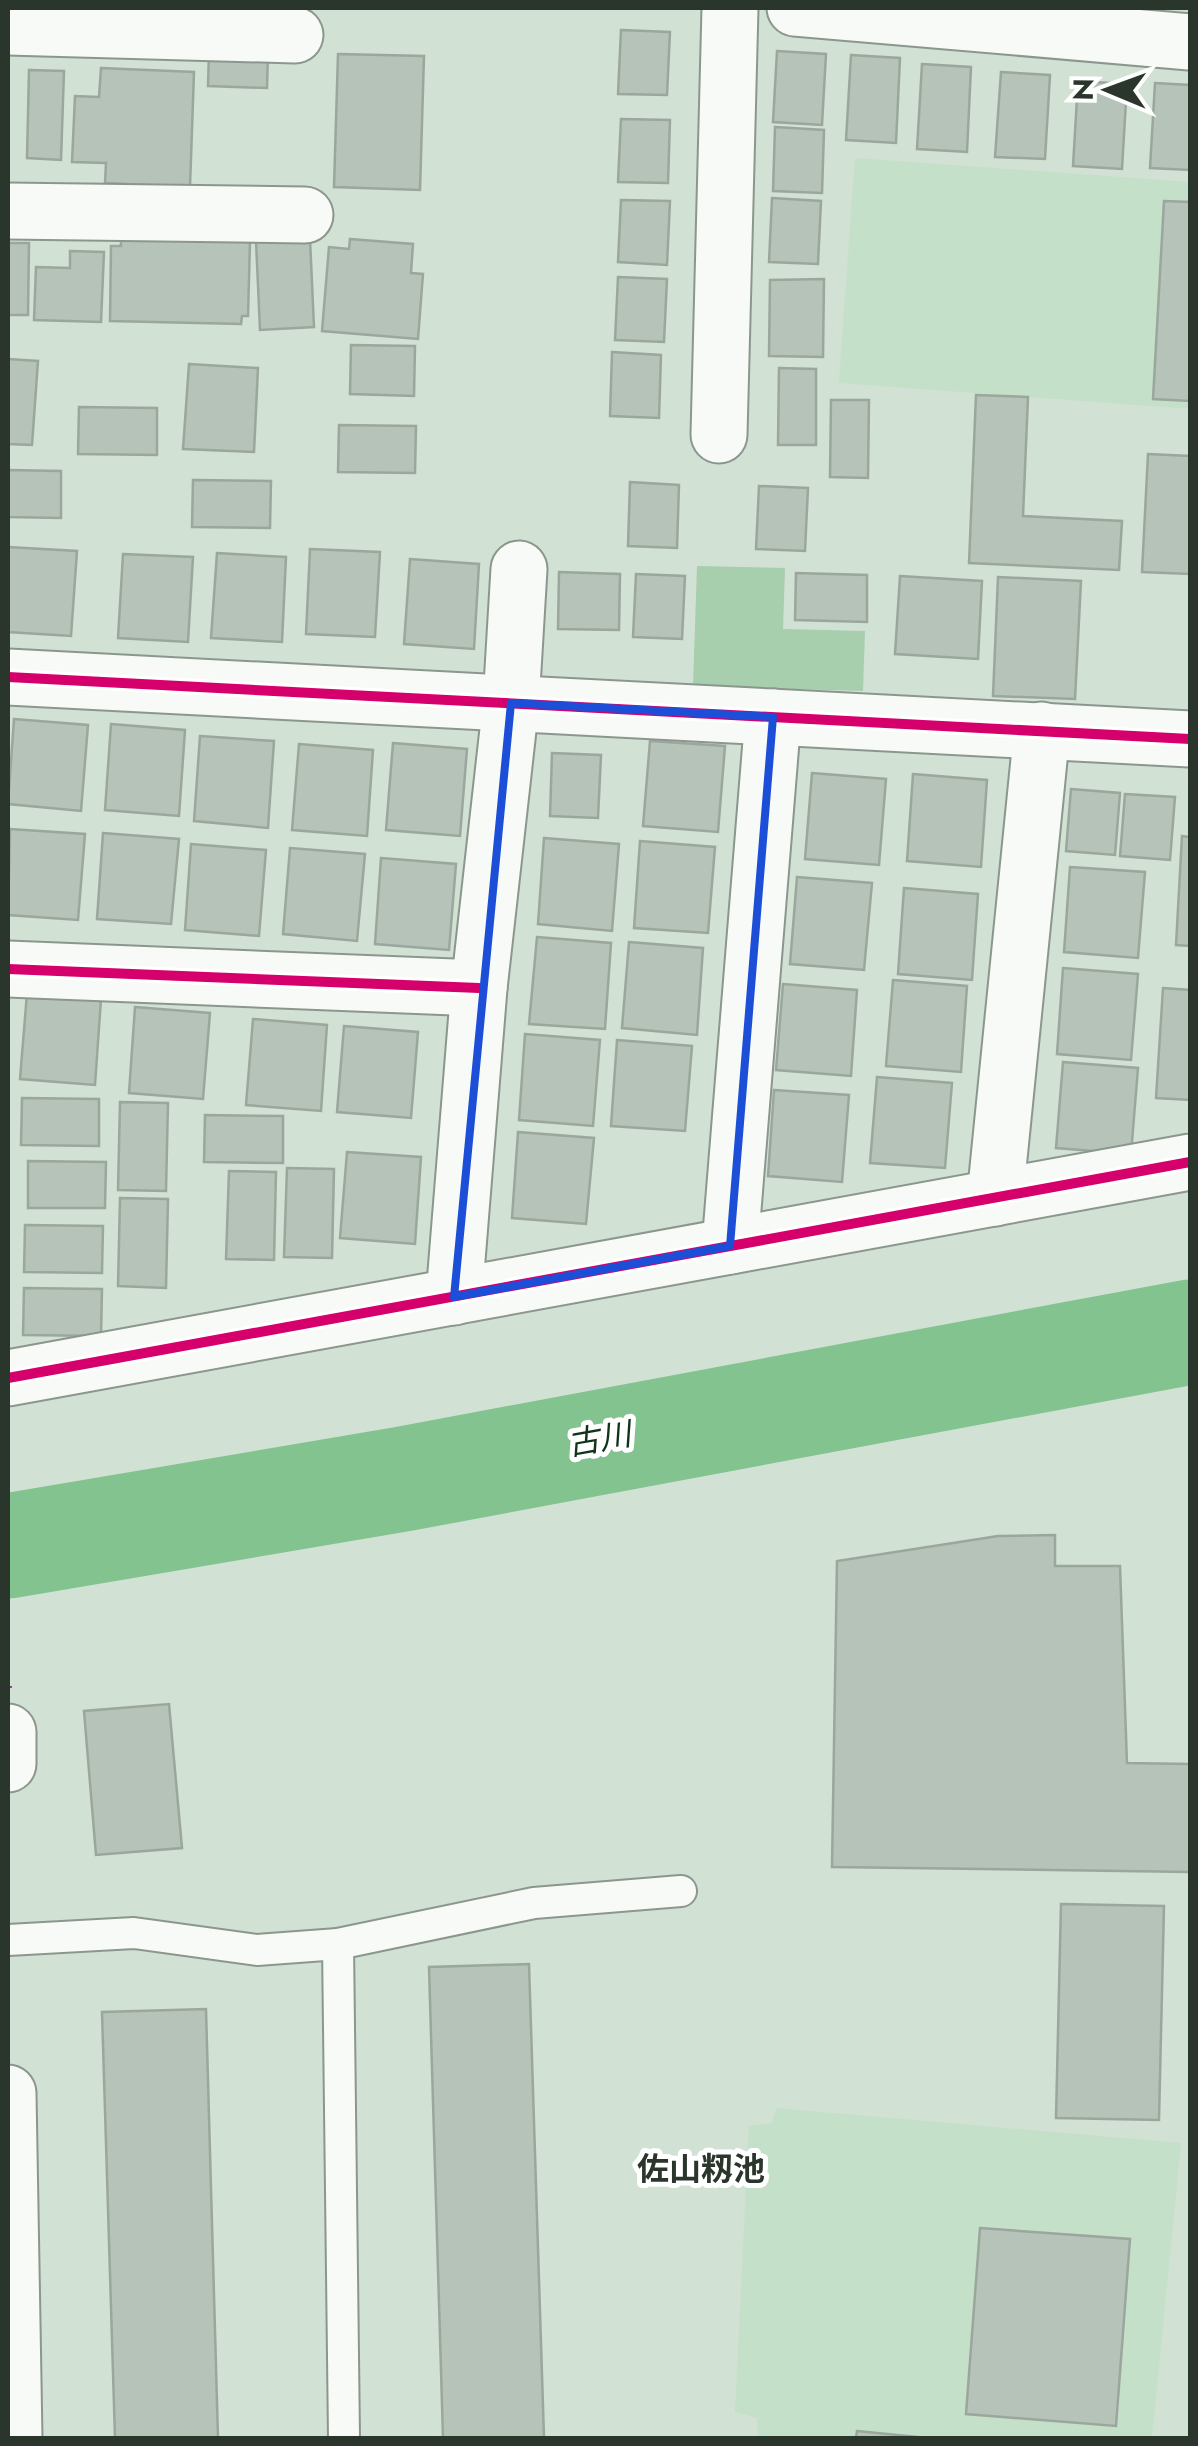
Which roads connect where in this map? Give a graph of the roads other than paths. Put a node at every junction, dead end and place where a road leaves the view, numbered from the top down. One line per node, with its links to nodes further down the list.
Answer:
1 (730, 8): 8 (street)
2 (795, 8): 5 (street)
3 (8, 27): 4 (street)
4 (294, 36)
5 (1190, 42)
6 (8, 211): 7 (street)
7 (305, 215)
8 (719, 435)
9 (518, 569): 11 (street)
10 (8, 677): 11 (street)
11 (511, 703): 12 (street); 16 (street)
12 (773, 717): 13 (street); 19 (street)
13 (1042, 730): 14 (street); 18 (street)
14 (1190, 739)
15 (8, 969): 16 (street)
16 (479, 988): 20 (street)
17 (1190, 1162): 18 (street)
18 (995, 1198): 19 (street)
19 (730, 1246): 20 (street)
20 (454, 1297): 21 (street)
21 (8, 1378)
22 (8, 1732): 23 (street)
23 (8, 1764)
24 (681, 1891): 26 (lane)
25 (8, 1940): 26 (lane)
26 (338, 1944): 29 (lane)
27 (8, 2093): 28 (street)
28 (14, 2438)
29 (344, 2438)

